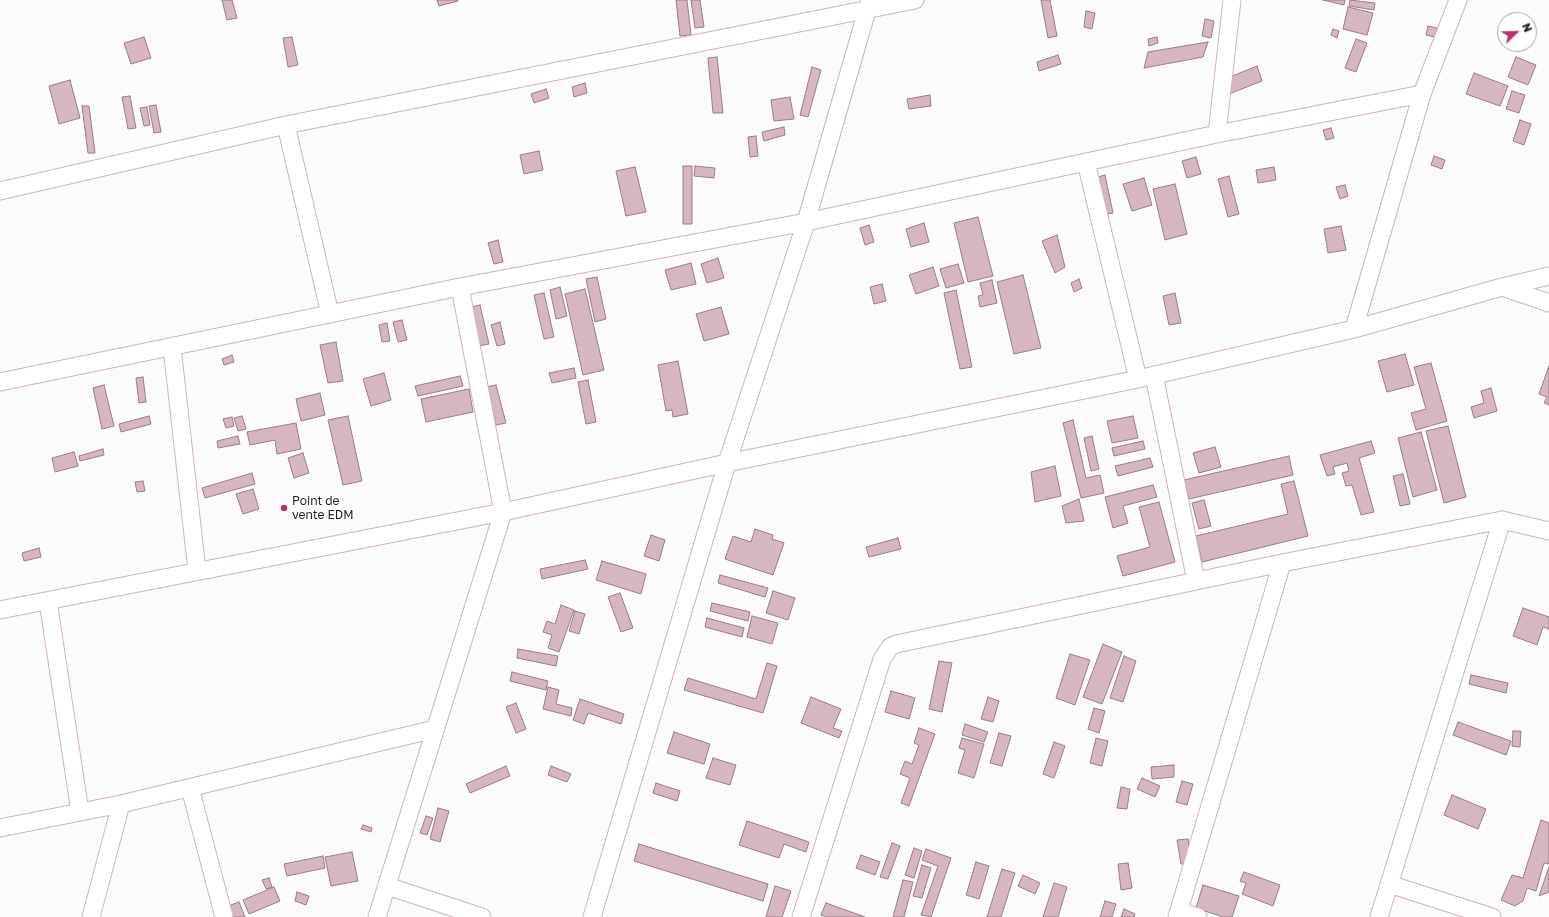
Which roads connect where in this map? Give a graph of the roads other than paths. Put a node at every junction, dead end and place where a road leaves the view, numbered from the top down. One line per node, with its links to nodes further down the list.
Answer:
1 (915, 0): 4 (street)
2 (1232, 0): 7 (street)
3 (1458, 0): 5 (street)
4 (868, 5): 6 (street); 10 (street)
5 (1422, 94): 7 (street); 16 (street)
6 (286, 125): 9 (street); 15 (street)
7 (1217, 134): 8 (street)
8 (1086, 162): 10 (street); 19 (street)
9 (0, 191)
10 (806, 222): 12 (street); 21 (street)
11 (1549, 276): 13 (street)
12 (460, 287): 15 (street); 22 (street)
13 (1502, 287): 14 (street); 16 (street)
14 (1549, 303)
15 (330, 314): 17 (street)
16 (1354, 329): 18 (street)
17 (172, 347): 20 (street); 26 (street)
18 (1154, 375): 19 (street); 27 (street)
19 (1138, 379): 21 (street)
20 (0, 382)
21 (727, 463): 22 (street); 42 (street)
22 (503, 512): 26 (street); 30 (street)
23 (1502, 520): 24 (street); 25 (street); 35 (street)
24 (1549, 531)
25 (1282, 563): 27 (street); 37 (street)
26 (197, 571): 28 (street)
27 (1196, 581): 43 (street)
28 (48, 601): 29 (street); 33 (street)
29 (0, 610)
30 (435, 729): 31 (street); 36 (street)
31 (190, 788): 32 (street); 39 (street)
32 (121, 804): 33 (street); 38 (street)
33 (80, 812): 34 (street)
34 (0, 828)
35 (1389, 884): 45 (street); 46 (street)
36 (387, 886): 40 (street); 41 (street)
37 (1178, 914): 44 (street)
38 (91, 917)
39 (224, 917)
40 (377, 917)
41 (482, 917)
42 (592, 917)
43 (801, 917)
44 (1198, 917)
45 (1379, 917)
46 (1492, 917)

